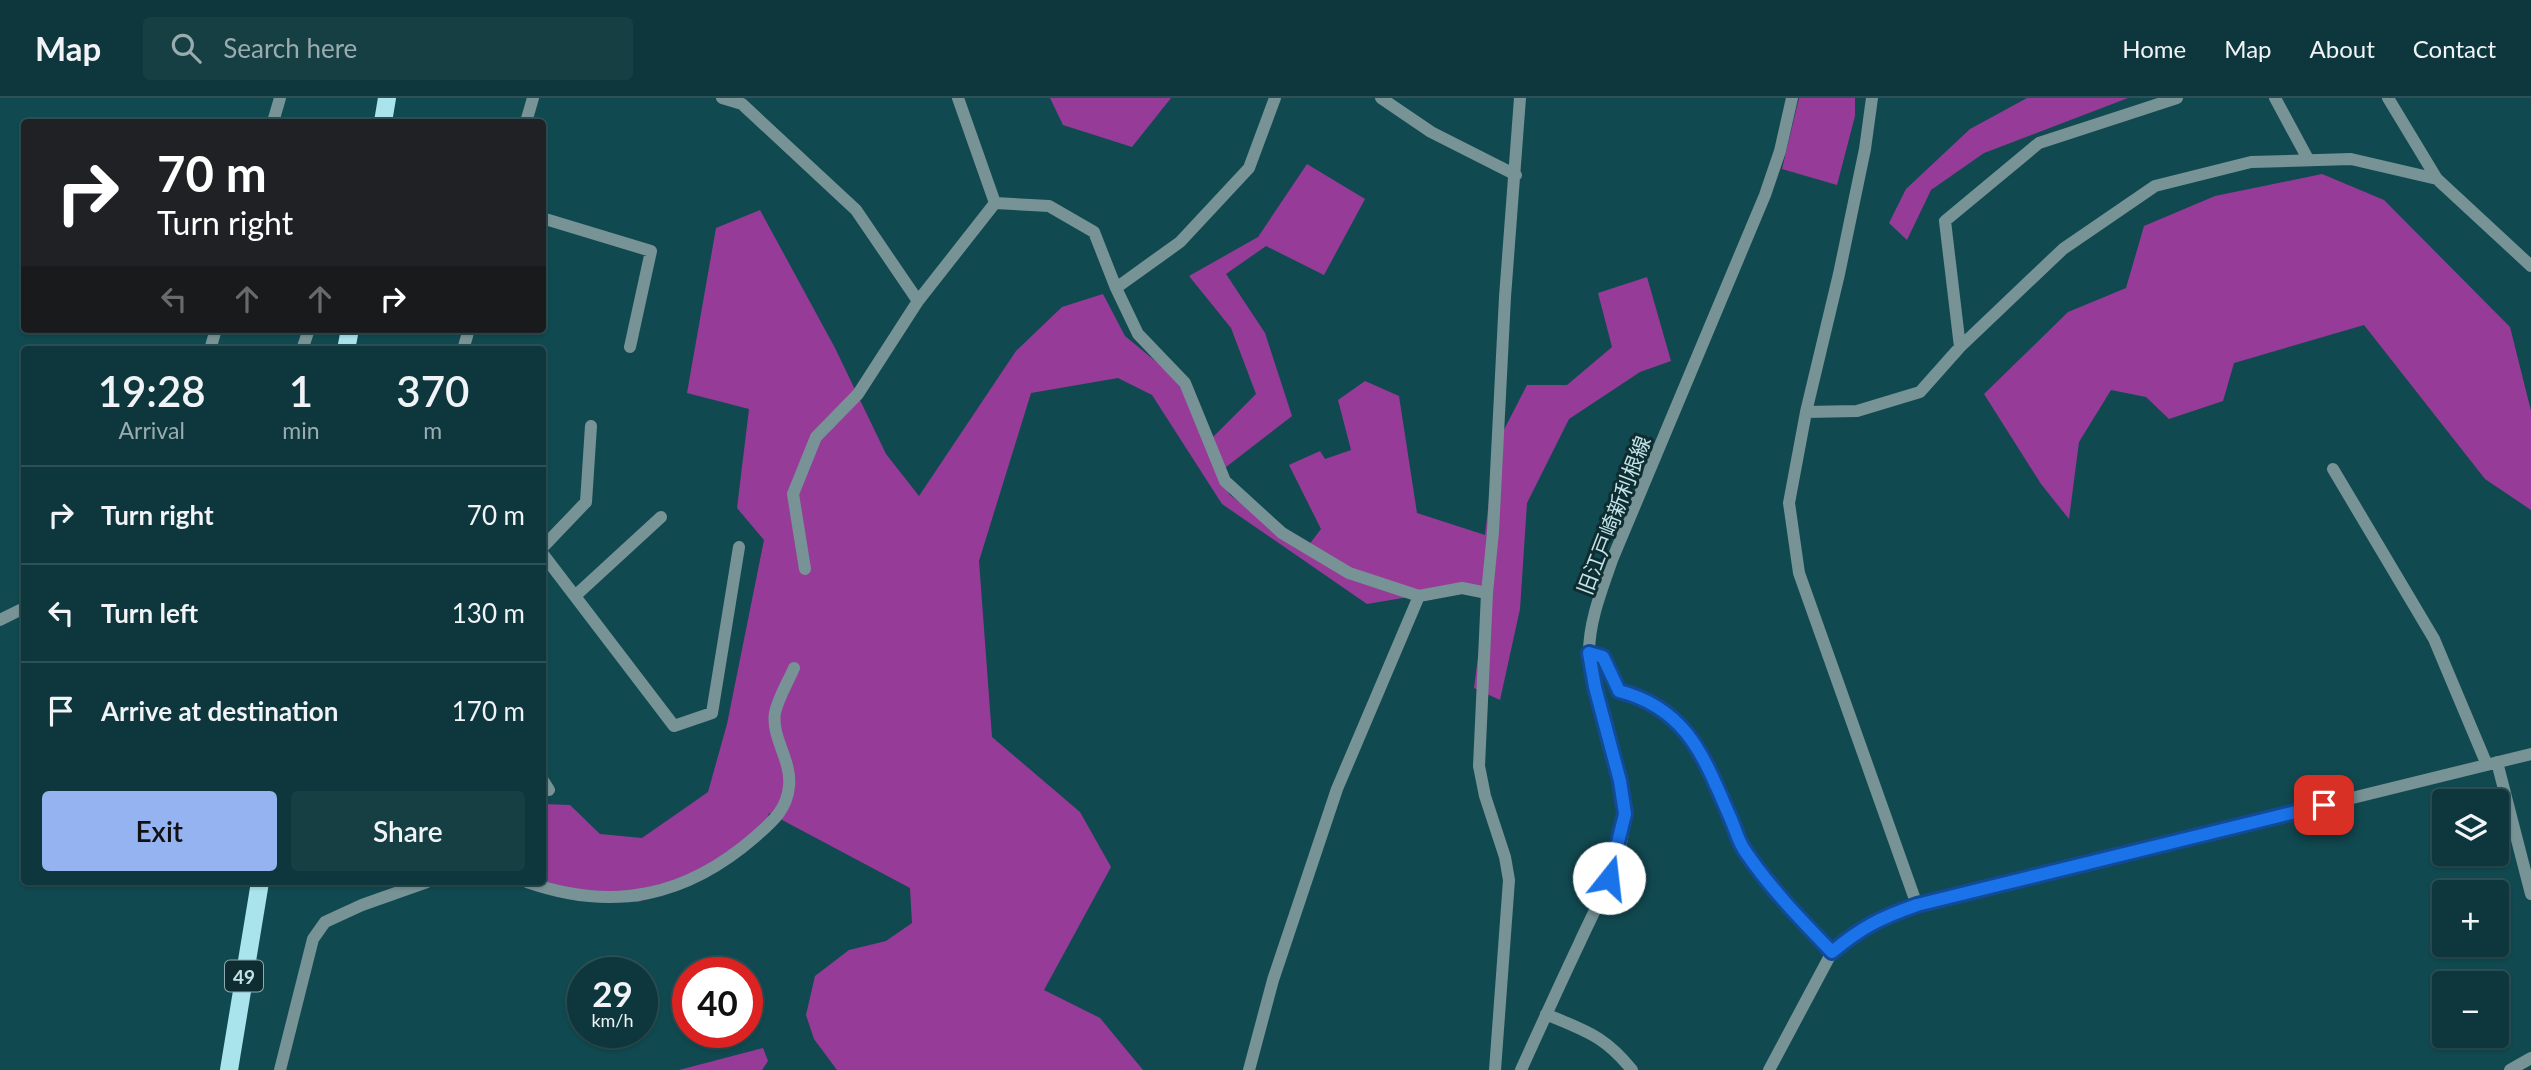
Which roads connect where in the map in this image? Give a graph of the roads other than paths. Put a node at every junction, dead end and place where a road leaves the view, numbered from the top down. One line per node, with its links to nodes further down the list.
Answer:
1 (279, 98): 14 (street)
2 (387, 98): 15 (main road)
3 (533, 98): 16 (street)
4 (722, 98): 24 (street)
5 (958, 98): 20 (street)
6 (1275, 98): 23 (street)
7 (1381, 98): 18 (street)
8 (1520, 98): 18 (street)
9 (1791, 98): 40 (street, 旧江戸崎新利根線)
10 (1872, 98): 27 (street)
11 (2177, 98): 26 (street)
12 (2275, 98): 17 (street)
13 (2388, 98): 19 (street)
14 (274, 119)
15 (384, 119)
16 (527, 119)
17 (2308, 159): 19 (street); 26 (street)
18 (1516, 175): 35 (street)
19 (2437, 179): 22 (street)
20 (995, 204): 23 (street); 24 (street)
21 (546, 219): 25 (street)
22 (2531, 266)
23 (1116, 288): 37 (street)
24 (918, 301): 34 (street)
25 (630, 347)
26 (1960, 347): 27 (street)
27 (1806, 412): 48 (street)
28 (591, 426): 31 (street)
29 (2333, 469): 43 (street)
30 (661, 517): 36 (street)
31 (546, 544)
32 (739, 547): 36 (street)
33 (546, 558): 36 (street)
34 (805, 569)
35 (1487, 593): 37 (street); 55 (street)
36 (575, 596)
37 (1419, 596): 54 (street)
38 (21, 610): 39 (street)
39 (0, 620)
40 (1589, 653): 49 (street); 50 (street, 旧江戸崎新利根線)
41 (794, 668): 46 (street)
42 (2531, 754): 43 (street)
43 (2492, 763): 47 (street); 48 (street)
44 (260, 885): 52 (main road, 49)
45 (419, 885): 53 (street)
46 (536, 885)
47 (2531, 894)
48 (1917, 905): 49 (street)
49 (1832, 952): 58 (street)
50 (1546, 1014): 56 (street, 旧江戸崎新利根線); 57 (street)
51 (2531, 1058): 59 (street)
52 (229, 1070)
53 (280, 1070)
54 (1249, 1070)
55 (1495, 1070)
56 (1521, 1070)
57 (1632, 1070)
58 (1769, 1070)
59 (2510, 1070)

